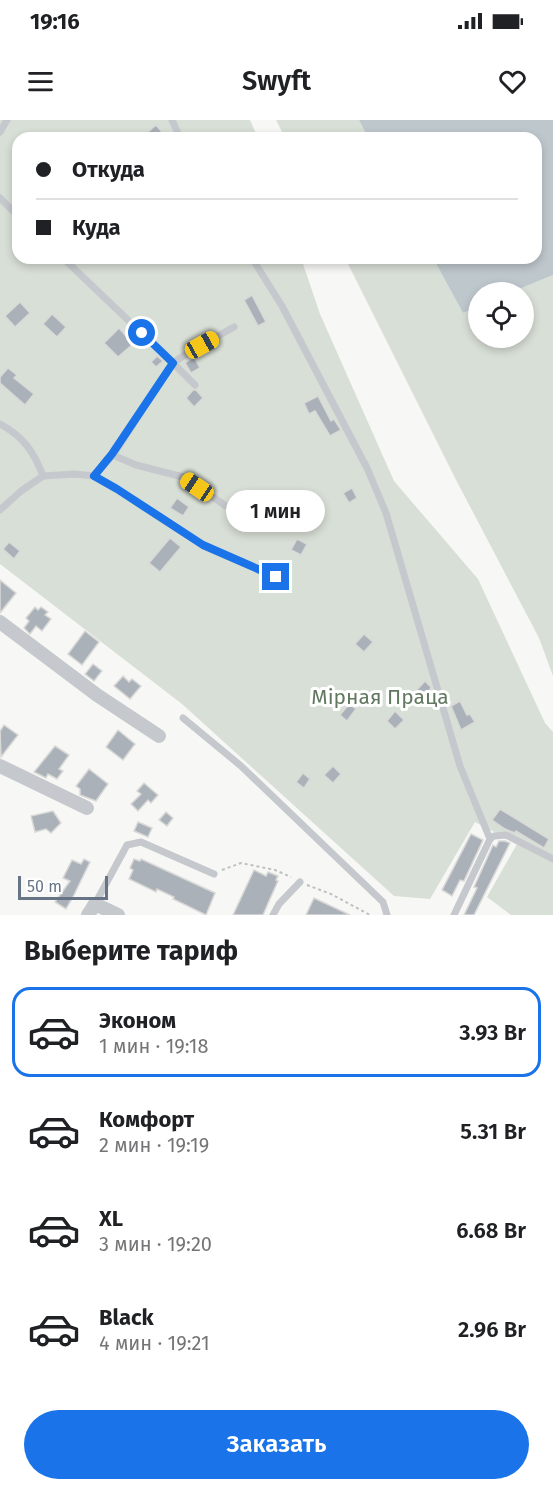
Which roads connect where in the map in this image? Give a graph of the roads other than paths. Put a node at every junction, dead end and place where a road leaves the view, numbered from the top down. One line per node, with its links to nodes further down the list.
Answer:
1 (7, 120): 2 (lane)
2 (0, 132)
3 (0, 198): 4 (lane)
4 (12, 210)
5 (69, 264): 8 (lane)
6 (256, 264): 22 (lane)
7 (234, 327): 8 (lane)
8 (173, 363): 9 (lane); 11 (lane)
9 (195, 385)
10 (0, 424): 12 (lane)
11 (112, 454): 13 (lane); 14 (lane)
12 (43, 476): 13 (lane); 15 (lane)
13 (94, 476): 16 (lane)
14 (225, 506)
15 (0, 510)
16 (276, 577)
17 (0, 622): 19 (street)
18 (183, 718): 29 (lane)
19 (159, 736)
20 (0, 766): 21 (street)
21 (87, 808)
22 (490, 839): 23 (lane); 30 (lane)
23 (553, 859)
24 (214, 874): 26 (lane)
25 (300, 882): 28 (lane)
26 (92, 910): 27 (street)
27 (118, 915)
28 (273, 915)
29 (387, 915)
30 (454, 915)

